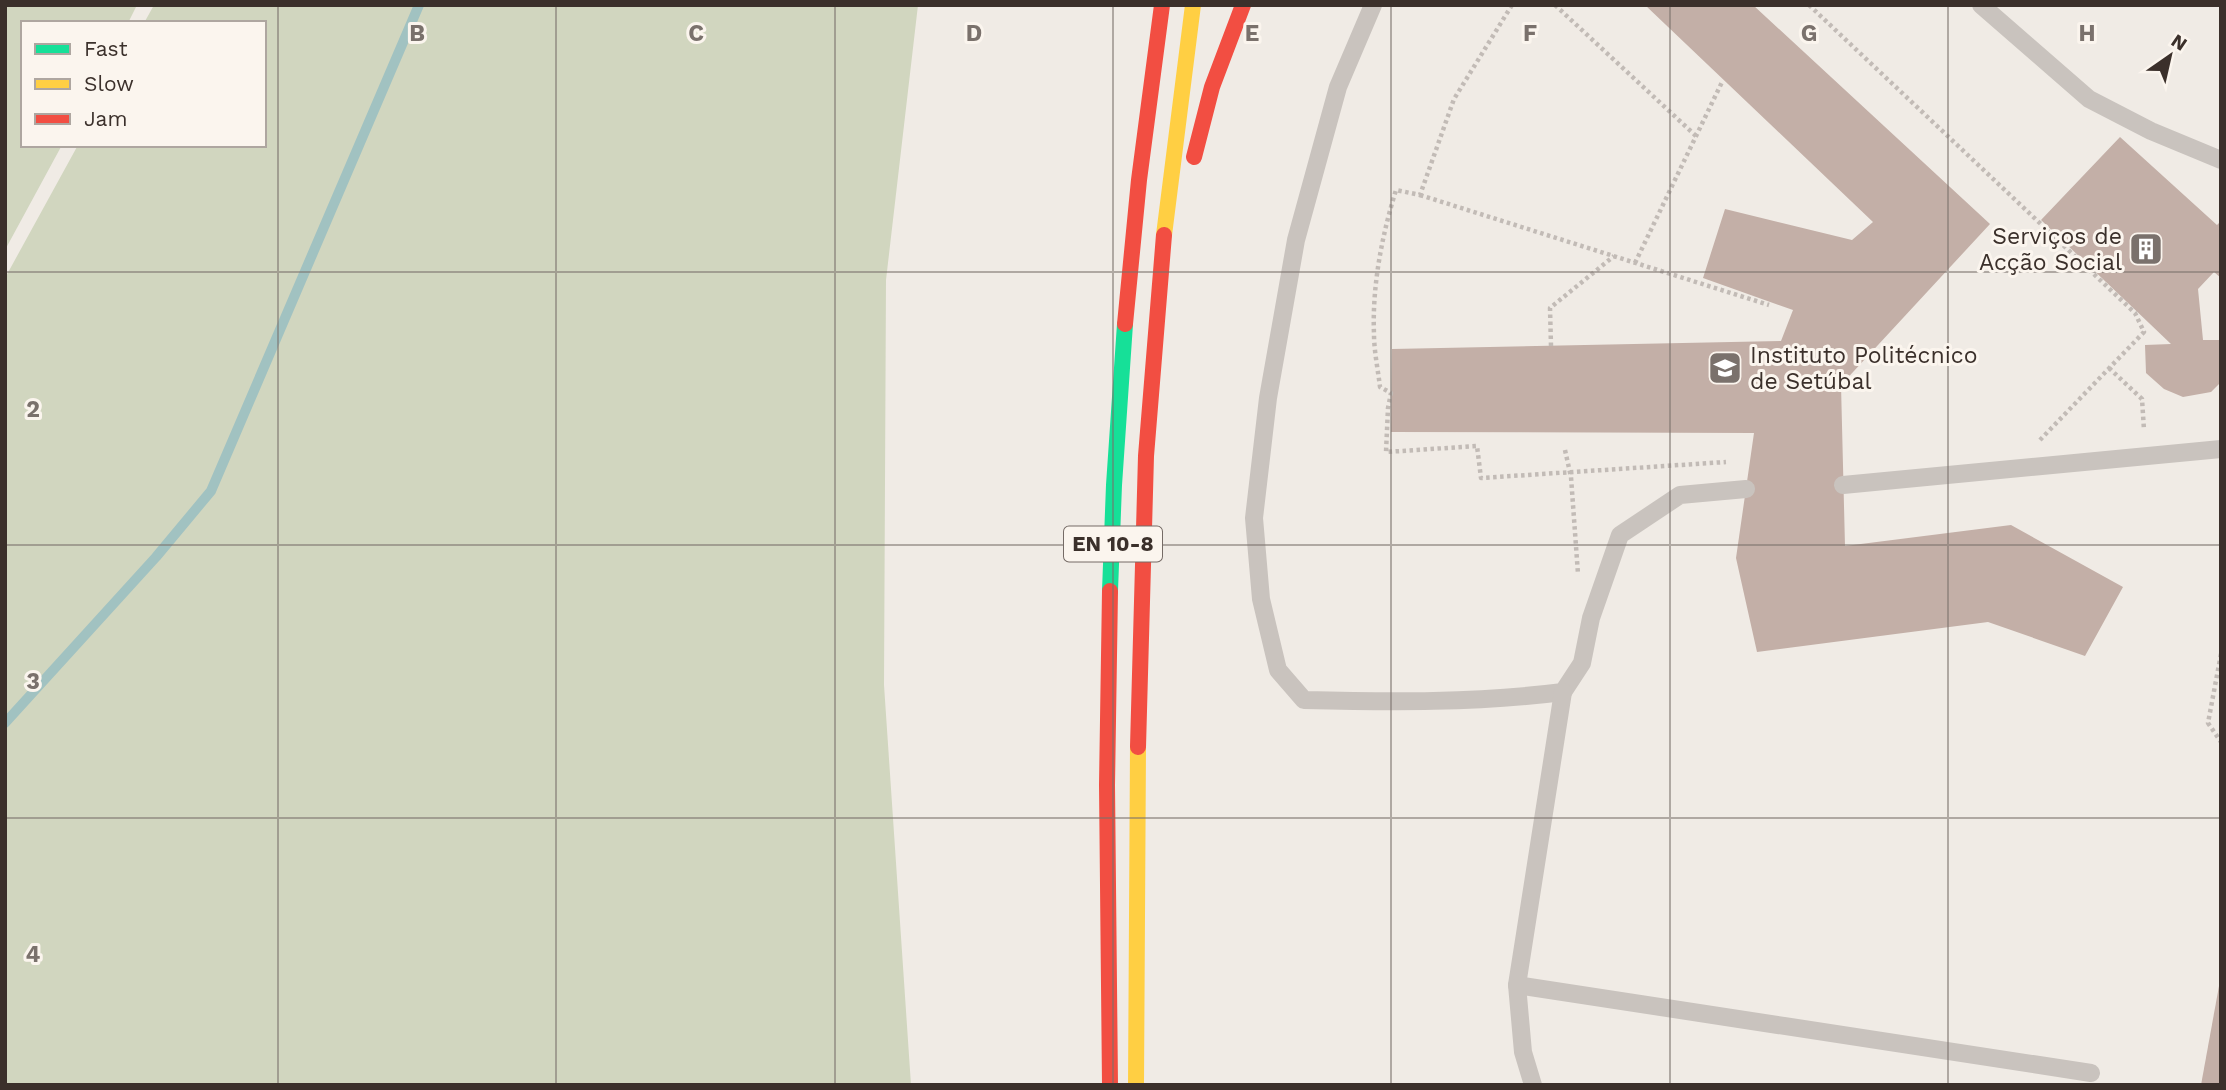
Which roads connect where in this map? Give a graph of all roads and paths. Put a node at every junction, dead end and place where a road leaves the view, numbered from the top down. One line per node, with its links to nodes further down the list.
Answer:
1 (1163, 5): 36 (main road, EN 10-8)
2 (1192, 5): 35 (main road, EN 10-8)
3 (1243, 5): 14 (main road)
4 (1373, 5): 33 (lane)
5 (1512, 5): 15 (path)
6 (1555, 5): 10 (path)
7 (1566, 5): 10 (path)
8 (1809, 5): 20 (path)
9 (1981, 5): 13 (lane)
10 (1561, 11): 12 (path)
11 (1723, 80): 12 (path)
12 (1696, 136): 17 (path)
13 (2221, 160)
14 (1192, 167)
15 (1420, 195): 16 (path); 27 (path)
16 (1614, 256): 17 (path); 19 (path)
17 (1635, 262): 18 (path)
18 (1769, 305)
19 (1551, 346)
20 (2109, 368): 23 (path); 26 (path)
21 (2221, 449): 23 (lane)
22 (1565, 450): 27 (path)
23 (2145, 455): 26 (lane)
24 (1736, 461): 27 (path)
25 (1162, 463): 35 (main road)
26 (2042, 465): 28 (lane)
27 (1570, 472): 31 (path)
28 (1843, 485)
29 (1746, 489): 31 (lane)
30 (1095, 575): 36 (main road)
31 (1599, 597): 33 (lane)
32 (2221, 654): 34 (path)
33 (1563, 692): 37 (lane)
34 (2221, 742)
35 (1137, 874): 40 (main road, EN 10-8)
36 (1108, 965): 39 (main road, EN 10-8)
37 (1517, 985): 38 (lane); 41 (lane)
38 (2091, 1073)
39 (1110, 1085)
40 (1136, 1085)
41 (1533, 1085)

